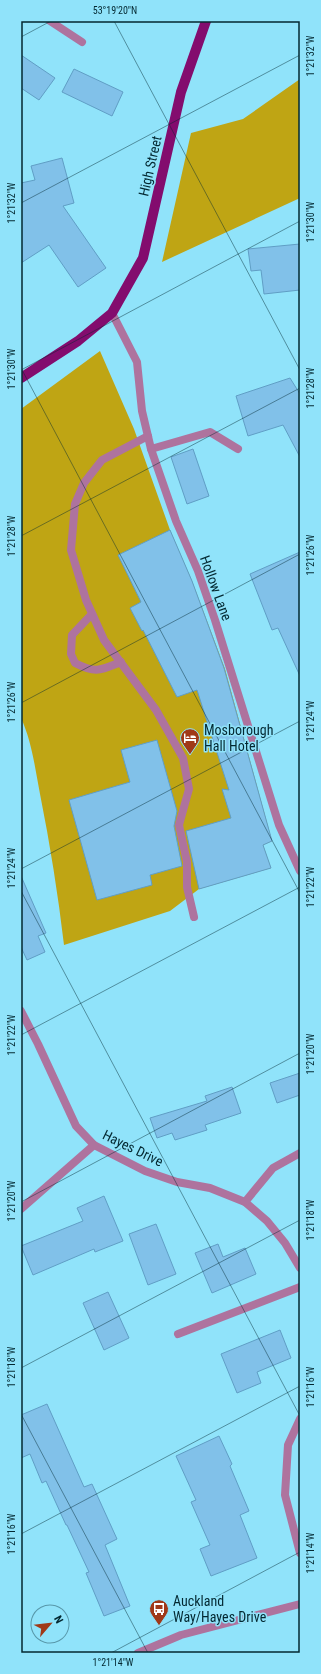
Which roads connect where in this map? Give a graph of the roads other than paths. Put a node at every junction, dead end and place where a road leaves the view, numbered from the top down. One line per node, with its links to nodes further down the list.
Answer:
1 (50, 21): 3 (street)
2 (206, 21): 4 (main road, High Street)
3 (82, 42)
4 (112, 313): 5 (main road); 6 (street, Hollow Lane)
5 (21, 378)
6 (148, 436): 7 (street, Hollow Lane); 9 (street)
7 (151, 449): 8 (street); 11 (street, Hollow Lane)
8 (238, 449)
9 (92, 614): 10 (street); 10 (street)
10 (121, 662): 12 (street)
11 (300, 871)
12 (194, 917)
13 (21, 1012): 14 (street, Hayes Drive)
14 (94, 1145): 16 (street, Hayes Drive); 17 (street)
15 (300, 1153): 16 (street)
16 (246, 1202): 18 (street, Hayes Drive)
17 (21, 1209)
18 (300, 1268)
19 (300, 1287): 20 (street)
20 (178, 1334)
21 (300, 1419): 22 (street)
22 (300, 1553)
23 (300, 1604): 24 (street)
24 (138, 1653)

